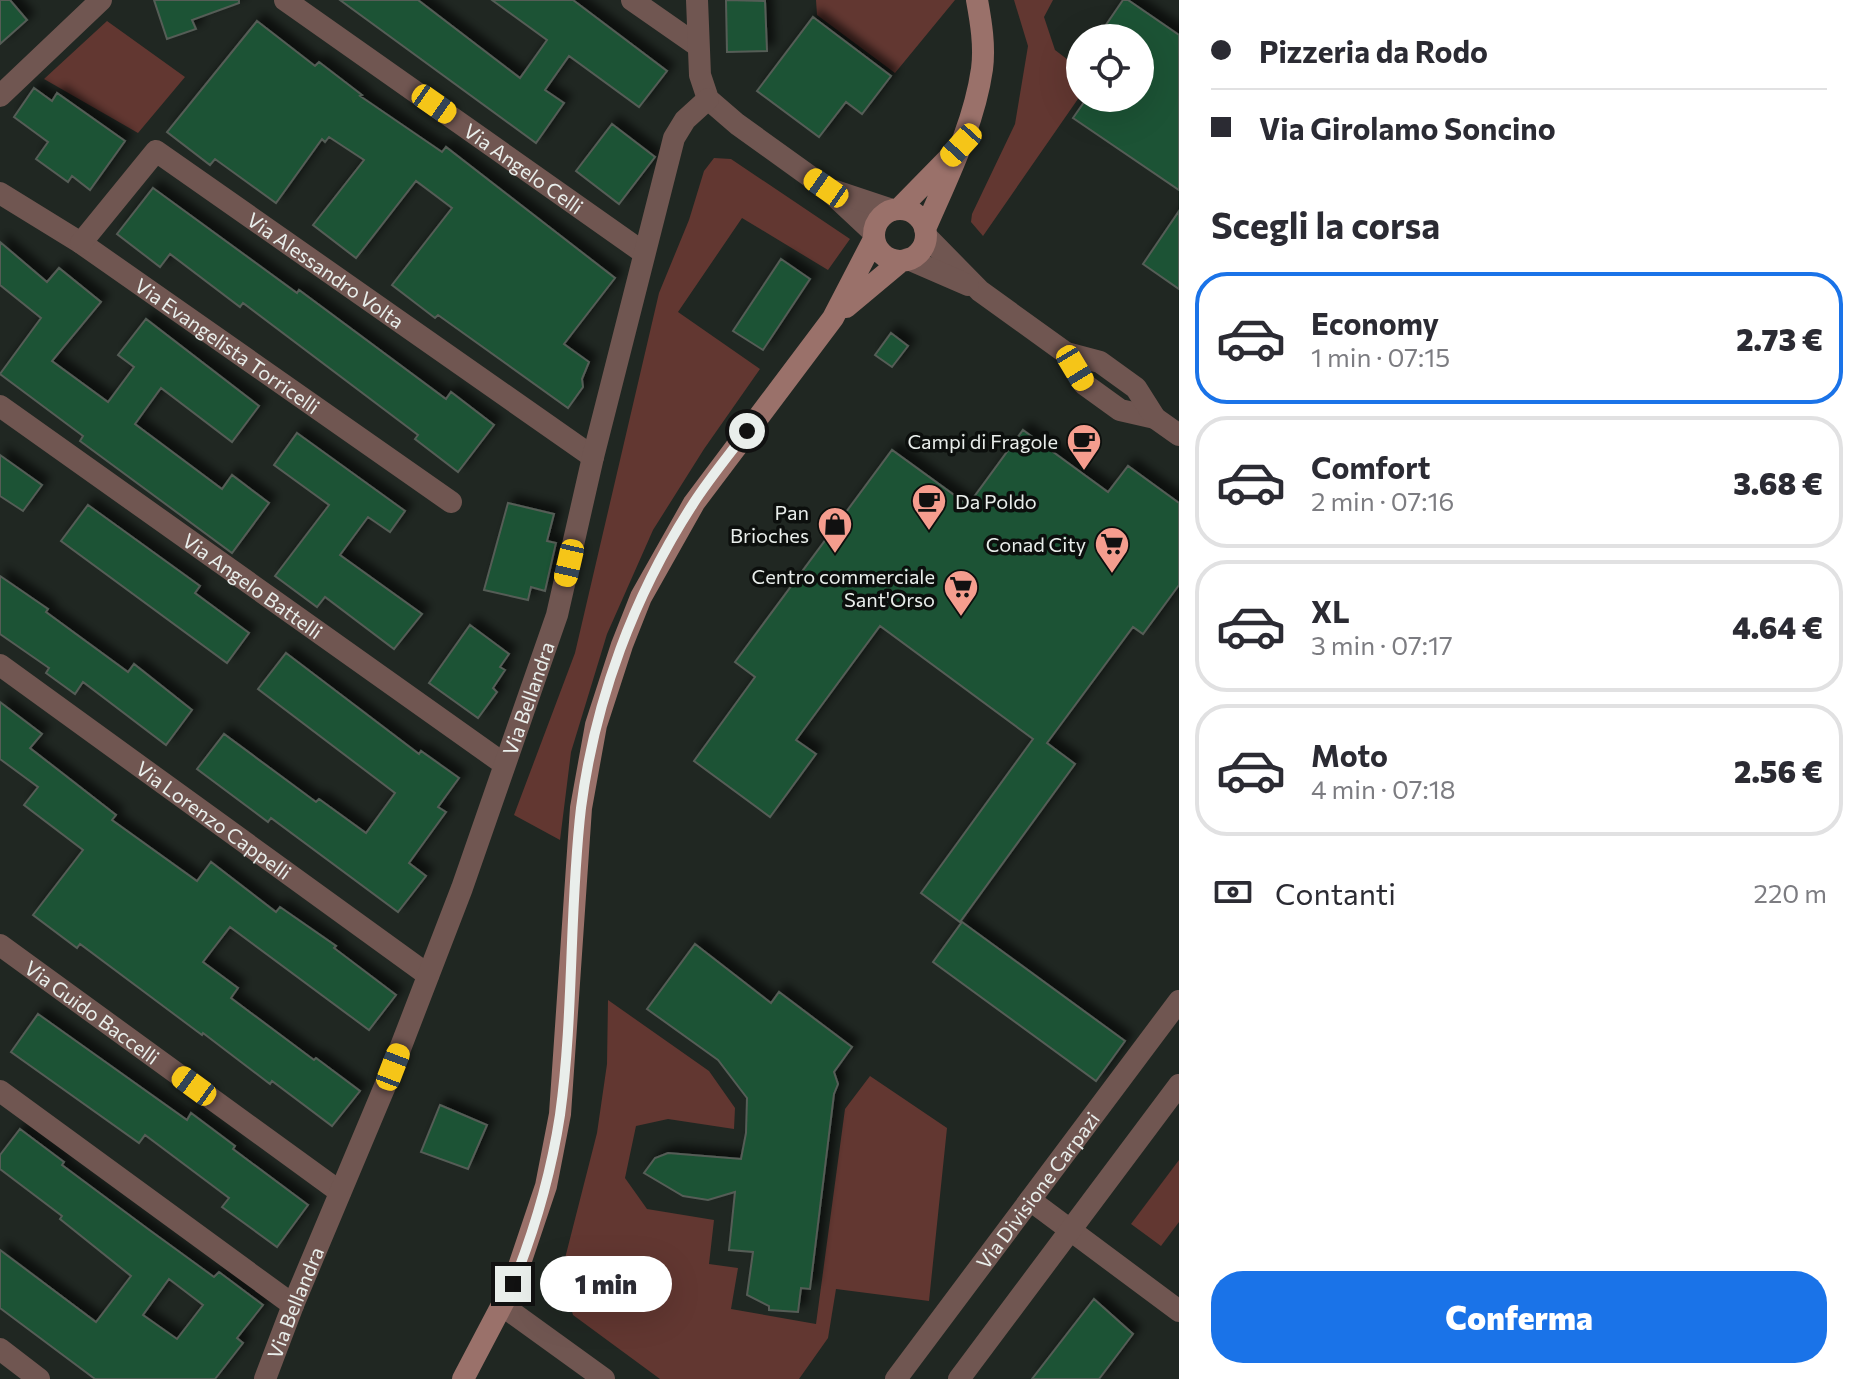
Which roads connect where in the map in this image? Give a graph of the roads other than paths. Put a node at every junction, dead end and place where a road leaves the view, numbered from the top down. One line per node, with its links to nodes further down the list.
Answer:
1 (101, 0): 7 (street)
2 (285, 0): 16 (street, Via Angelo Celli)
3 (632, 0): 6 (street)
4 (697, 0): 6 (street)
5 (977, 0): 9 (main road)
6 (698, 46): 8 (street)
7 (0, 96)
8 (708, 99): 10 (street); 16 (street, Via Bellandra)
9 (961, 145): 12 (main road); 13 (main road)
10 (826, 188): 12 (street); 14 (street)
11 (0, 193): 15 (street, Via Evangelista Torricelli)
12 (896, 209): 13 (main road); 14 (main road)
13 (925, 233): 17 (main road); 18 (street)
14 (874, 236): 17 (main road); 19 (main road)
15 (81, 243): 22 (street, Via Alessandro Volta); 23 (street, Via Evangelista Torricelli)
16 (644, 253): 22 (street, Via Bellandra)
17 (904, 260): 18 (street); 19 (main road)
18 (980, 291): 21 (street)
19 (833, 318): 35 (main road)
20 (0, 406): 25 (street, Via Angelo Battelli)
21 (1179, 435)
22 (593, 457): 25 (street, Via Bellandra)
23 (451, 502)
24 (0, 665): 27 (street, Via Lorenzo Cappelli)
25 (504, 764): 27 (street, Via Bellandra)
26 (0, 945): 31 (street, Via Guido Baccelli)
27 (428, 975): 31 (street, Via Bellandra)
28 (1179, 1001): 32 (street, Via Divisione Carpazi)
29 (1179, 1085): 33 (street)
30 (0, 1091): 34 (street)
31 (340, 1192): 34 (street, Via Bellandra)
32 (1030, 1200): 33 (street); 42 (street, Via Divisione Carpazi)
33 (1070, 1230): 36 (street); 43 (street)
34 (293, 1305): 39 (street, Via Bellandra)
35 (503, 1306): 40 (main road); 41 (street)
36 (1179, 1311)
37 (0, 1349): 38 (street)
38 (39, 1379)
39 (265, 1379)
40 (463, 1379)
41 (604, 1379)
42 (896, 1379)
43 (959, 1379)

